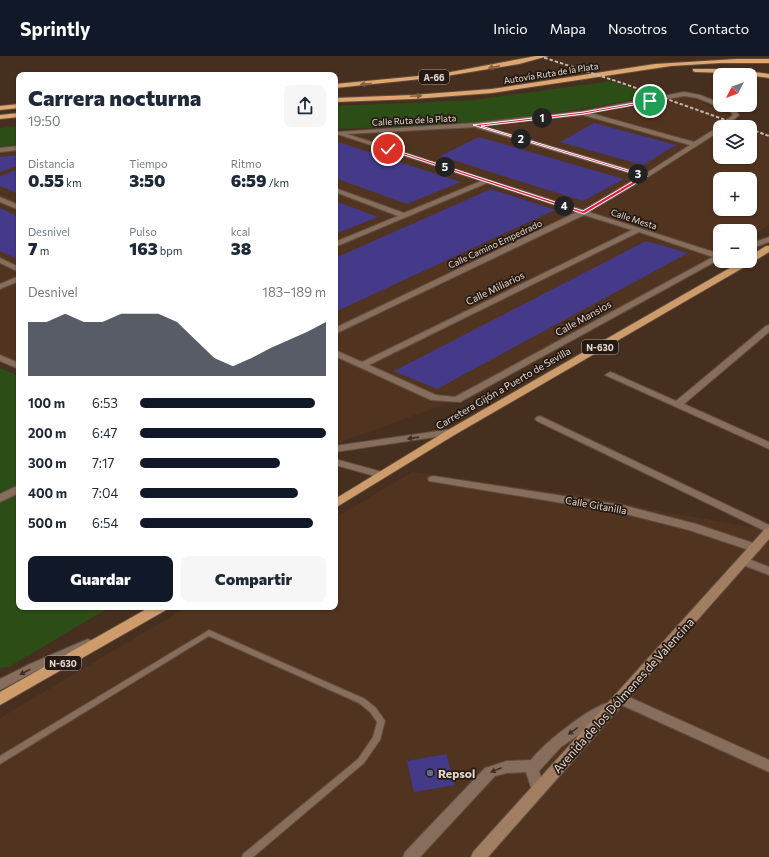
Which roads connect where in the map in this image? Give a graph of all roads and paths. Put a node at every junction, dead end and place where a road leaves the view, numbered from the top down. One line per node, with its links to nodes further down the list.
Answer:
1 (544, 56): 5 (highway, Autovía Ruta de la Plata / A-66, one-way to 5)
2 (769, 61): 4 (highway, Autovía Ruta de la Plata)
3 (769, 76): 4 (highway)
4 (592, 77): 6 (highway, Autovía Ruta de la Plata / A-66, one-way to 4)
5 (338, 86)
6 (338, 100)
7 (713, 102): 11 (street, Calle Ruta de la Plata)
8 (16, 106): 9 (highway)
9 (0, 108)
10 (734, 112): 14 (street, Calle Camino Empedrado)
11 (584, 113): 15 (street, Calle Ruta de la Plata); 19 (street)
12 (16, 115): 13 (highway)
13 (0, 117)
14 (730, 120)
15 (475, 125): 17 (street, Calle Ruta de la Plata); 22 (street)
16 (713, 132): 19 (street, Calle Camino Empedrado)
17 (338, 133)
18 (338, 133): 23 (street, Calle Mesta)
19 (696, 144): 22 (street, Calle Camino Empedrado)
20 (16, 148): 21 (street)
21 (0, 150)
22 (646, 176): 27 (street, Calle Camino Empedrado)
23 (487, 181): 27 (street, Calle Mesta); 28 (street)
24 (338, 191): 28 (street)
25 (0, 200): 26 (street)
26 (16, 207)
27 (584, 212): 29 (street, Calle Mesta); 43 (street, Calle Camino Empedrado)
28 (405, 216): 31 (street)
29 (638, 230): 34 (street, Calle Mesta); 47 (street, Calle Miliarios)
30 (769, 239): 32 (street)
31 (338, 244)
32 (757, 244)
33 (768, 250): 35 (highway, Carretera Gijón a Puerto de Sevilla / N-630)
34 (713, 254)
35 (757, 256)
36 (713, 259): 47 (street, Calle Mansios)
37 (0, 260): 38 (street)
38 (16, 268)
39 (735, 268): 51 (highway, Carretera Gijón a Puerto de Sevilla / N-630)
40 (16, 279): 41 (street)
41 (0, 287)
42 (769, 328): 49 (street)
43 (338, 330)
44 (338, 354): 47 (street)
45 (0, 358): 46 (street)
46 (16, 365)
47 (362, 365)
48 (610, 375): 49 (street)
49 (677, 405): 52 (street)
50 (540, 419): 60 (street)
51 (452, 432): 53 (street, one-way to 53); 55 (highway, Carretera Gijón a Puerto de Sevilla / N-630)
52 (769, 446)
53 (338, 449)
54 (338, 463): 55 (street)
55 (382, 475): 59 (highway, Carretera Gijón a Puerto de Sevilla / N-630)
56 (433, 479): 62 (street, Calle Gitanilla)
57 (16, 490): 58 (street)
58 (0, 499)
59 (338, 502)
60 (769, 529)
61 (769, 532): 62 (main road, Avenida de los Dólmenes de Valencina)
62 (755, 548): 63 (main road, Avenida de los Dólmenes de Valencina)
63 (744, 561): 64 (street); 69 (main road, Avenida de los Dólmenes de Valencina)
64 (769, 571)
65 (157, 610): 66 (highway, N-630)
66 (125, 628): 67 (street, one-way to 67); 68 (highway, N-630)
67 (0, 685)
68 (0, 699)
69 (619, 700): 71 (street, one-way to 71); 72 (street); 73 (main road, Avenida de los Dólmenes de Valencina)
70 (0, 760): 74 (lane)
71 (534, 766): 73 (street); 75 (street, one-way to 75)
72 (769, 766)
73 (538, 790): 76 (main road, Avenida de los Dólmenes de Valencina)
74 (246, 857)
75 (410, 857)
76 (478, 857)

